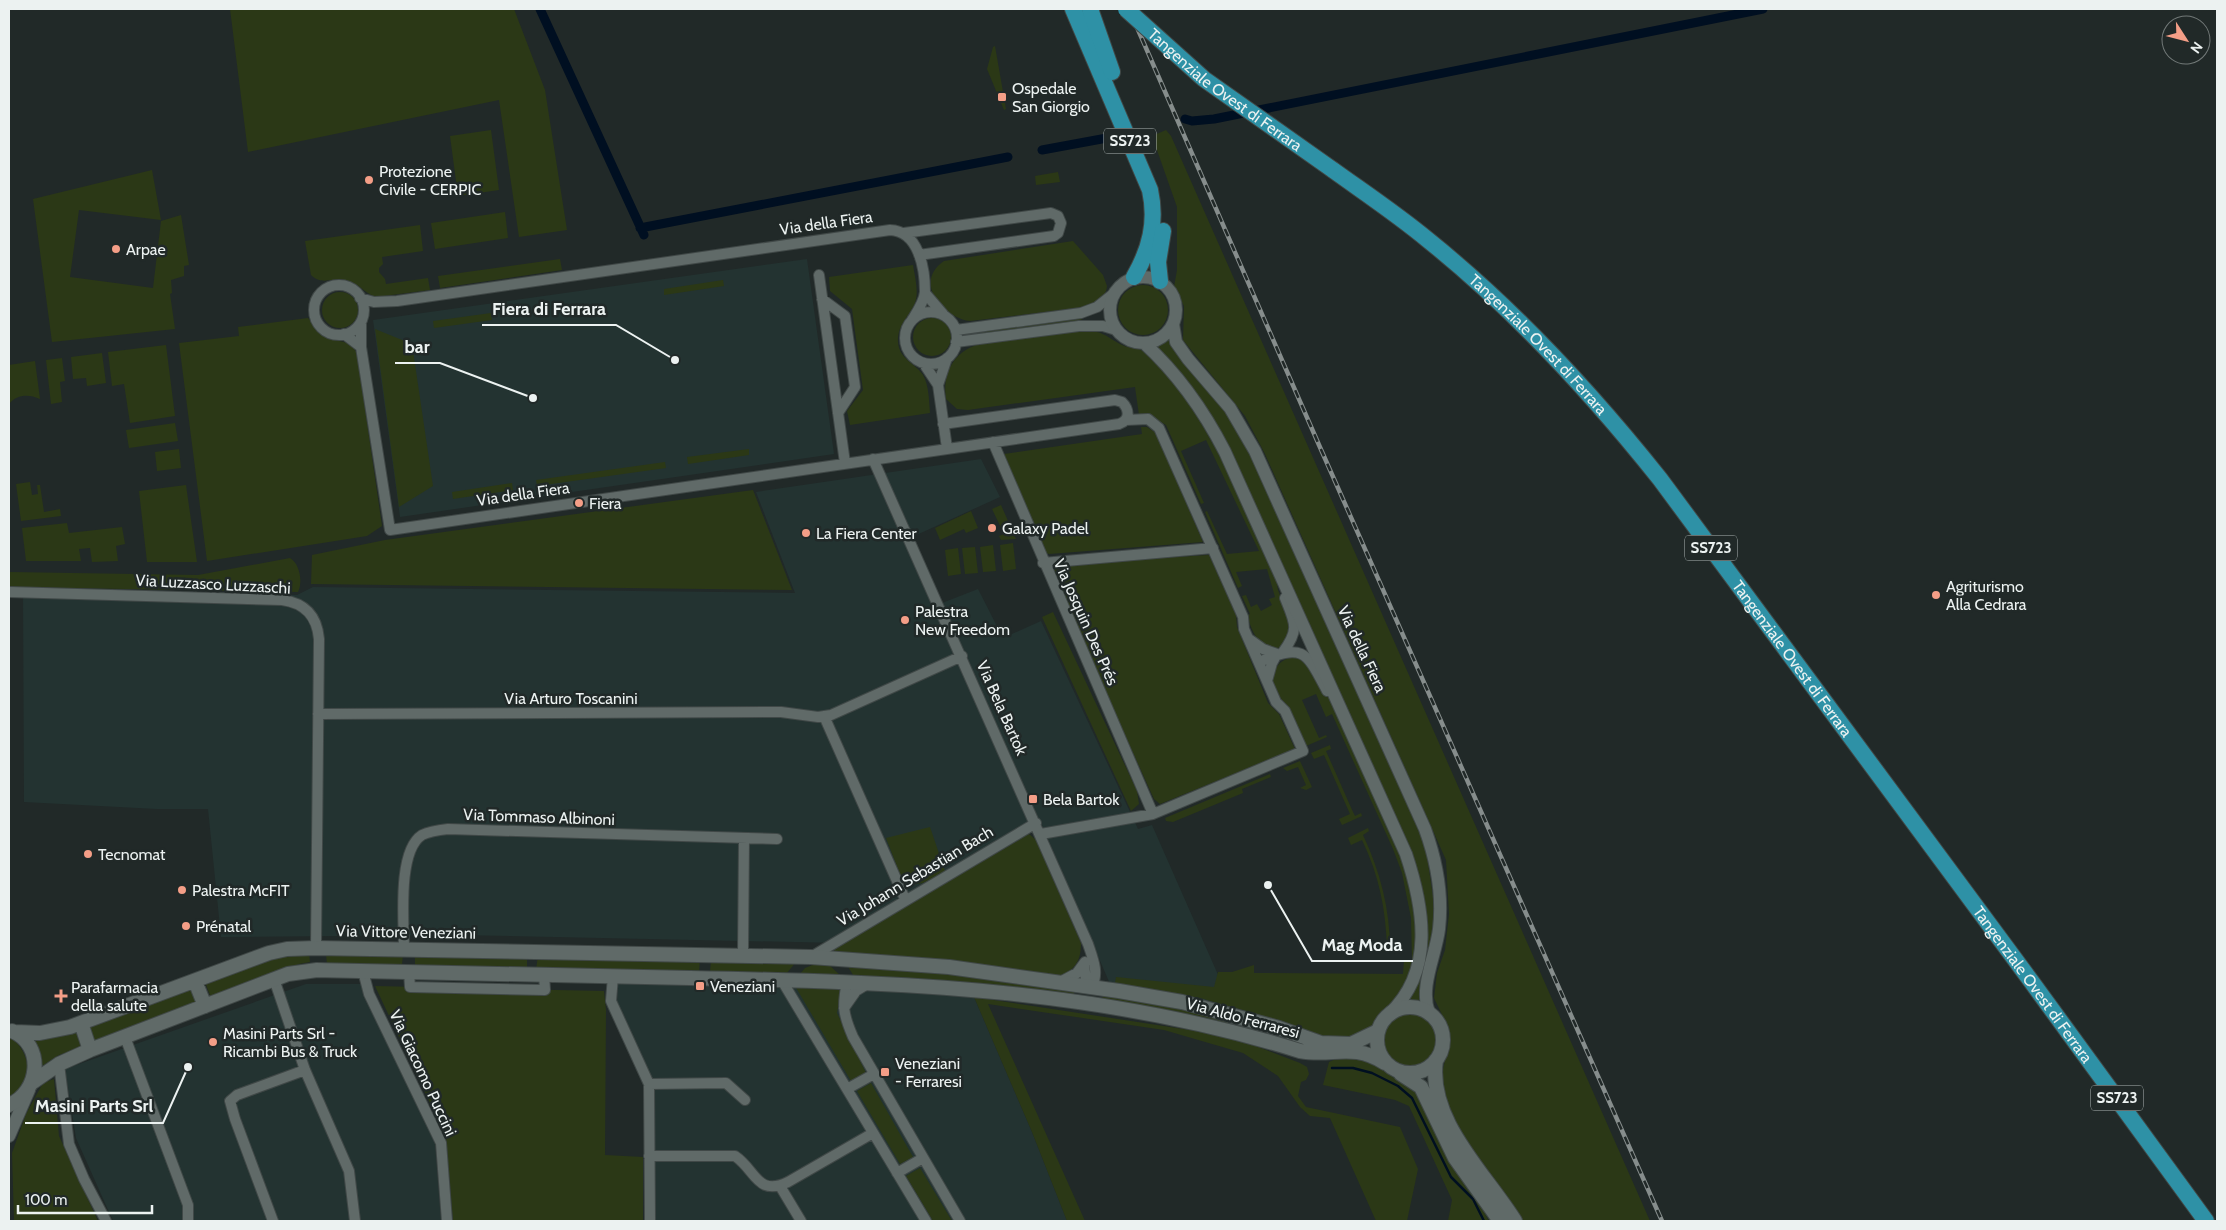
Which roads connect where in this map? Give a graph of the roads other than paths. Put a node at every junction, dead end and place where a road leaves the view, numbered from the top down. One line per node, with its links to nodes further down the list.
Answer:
1 (1073, 9): 7 (highway, SS723)
2 (1090, 9): 8 (highway, SS723)
3 (1126, 9): 112 (highway, Tangenziale Ovest di Ferrara / SS723, bridge)
4 (904, 233): 5 (street); 5 (street, Via della Fiera); 13 (street, Via della Fiera)
5 (919, 255): 9 (street)
6 (819, 275): 12 (street)
7 (1134, 277): 8 (street); 10 (street)
8 (1160, 281): 17 (street, Via della Fiera)
9 (925, 293): 14 (street); 16 (street)
10 (1112, 295): 18 (street); 19 (street)
11 (360, 298): 13 (street, Via della Fiera); 15 (street, Via della Fiera); 20 (street, Via della Fiera)
12 (822, 299): 27 (street); 27 (street)
13 (397, 301): 15 (street, Via della Fiera)
14 (944, 315): 16 (street); 18 (street)
15 (362, 320): 20 (street, Via della Fiera); 23 (street, Via della Fiera)
16 (912, 320): 25 (street)
17 (1173, 324): 22 (street); 78 (street, Via della Fiera)
18 (956, 330): 21 (street)
19 (1116, 330): 21 (street); 22 (street)
20 (344, 334): 23 (street, Via della Fiera)
21 (956, 342): 24 (street)
22 (1144, 343): 36 (street)
23 (361, 347): 33 (street, Via della Fiera)
24 (947, 358): 25 (street); 26 (street)
25 (924, 364): 26 (street)
26 (938, 385): 29 (street)
27 (838, 413): 33 (street)
28 (1126, 420): 29 (street); 30 (street, Via della Fiera); 34 (street, Via della Fiera)
29 (943, 424): 31 (street)
30 (993, 442): 31 (street, Via della Fiera); 35 (street, Via Josquin Des Prés)
31 (946, 448): 32 (street, Via della Fiera)
32 (873, 459): 33 (street, Via della Fiera); 40 (street, Via Bela Bartok)
33 (845, 463)
34 (1213, 548): 35 (street); 38 (street, Via della Fiera)
35 (1043, 563): 46 (street, Via Josquin Des Prés)
36 (1280, 570): 39 (street); 43 (street)
37 (9, 592): 44 (street, Via Luzzasco Luzzaschi)
38 (1248, 638): 39 (street); 41 (street, Via della Fiera)
39 (1280, 653): 41 (street); 42 (street); 43 (street)
40 (962, 656): 45 (street, Via Arturo Toscanini); 47 (street, Via Bela Bartok)
41 (1259, 662): 42 (street, Via della Fiera)
42 (1267, 681): 46 (street, Via della Fiera)
43 (1342, 708): 79 (street)
44 (318, 714): 45 (street, Via Arturo Toscanini); 52 (street, Via Luzzasco Luzzaschi)
45 (824, 716): 51 (street)
46 (1153, 814): 48 (street)
47 (1036, 823): 48 (street, Via Bela Bartok); 51 (street, Via Johann Sebastian Bach)
48 (1041, 834): 59 (street, Via Bela Bartok)
49 (744, 838): 50 (street, Via Tommaso Albinoni); 53 (street, Via Tommaso Albinoni); 56 (street)
50 (777, 839)
51 (905, 899): 57 (street, Via Johann Sebastian Bach)
52 (316, 948): 53 (main road, Via Vittore Veneziani); 60 (main road); 69 (main road, Via Vittore Veneziani)
53 (406, 950): 54 (main road, Via Vittore Veneziani); 62 (main road)
54 (532, 952): 55 (main road, Via Vittore Veneziani); 63 (main road)
55 (706, 955): 56 (main road, Via Vittore Veneziani); 66 (main road)
56 (743, 956): 57 (main road, Via Vittore Veneziani)
57 (811, 957): 58 (main road, Via Vittore Veneziani); 68 (main road)
58 (836, 959): 70 (main road); 72 (main road, Via Aldo Ferraresi)
59 (1090, 965): 72 (street); 73 (street, Via Bela Bartok); 74 (street, Via Bela Bartok)
60 (317, 970): 61 (main road); 67 (main road)
61 (363, 971): 62 (main road); 105 (street, Via Giacomo Puccini)
62 (409, 972): 63 (main road); 64 (street)
63 (530, 975): 64 (main road)
64 (544, 975): 65 (main road)
65 (613, 976): 66 (main road); 90 (street)
66 (704, 978): 68 (main road)
67 (274, 979): 76 (main road); 88 (street)
68 (787, 979): 70 (main road); 92 (street)
69 (196, 981): 76 (main road); 80 (main road, Via Vittore Veneziani)
70 (845, 982): 71 (main road, Via Aldo Ferraresi); 77 (street)
71 (870, 983): 75 (main road, Via Aldo Ferraresi); 77 (street)
72 (1058, 983): 73 (main road, Via Aldo Ferraresi)
73 (1092, 987): 74 (main road, Via Aldo Ferraresi); 75 (main road)
74 (1119, 991): 82 (main road, Via Aldo Ferraresi)
75 (1090, 1003): 87 (main road, Via Aldo Ferraresi)
76 (205, 1006): 83 (main road)
77 (843, 1008): 89 (street)
78 (1429, 1013): 79 (main road); 85 (main road)
79 (1389, 1014): 82 (main road)
80 (81, 1023): 81 (main road, Via Vittore Veneziani); 84 (main road)
81 (10, 1030): 91 (main road)
82 (1378, 1031): 87 (main road)
83 (125, 1037): 84 (main road); 102 (street)
84 (90, 1050): 86 (main road)
85 (1436, 1060): 87 (main road, Via Aldo Ferraresi); 111 (main road)
86 (59, 1064): 91 (main road); 101 (street)
87 (1390, 1066): 110 (main road, Via Aldo Ferraresi)
88 (305, 1070): 103 (street); 104 (street)
89 (874, 1074): 92 (street); 98 (street)
90 (648, 1084): 93 (street); 97 (street)
91 (31, 1086): 94 (main road); 96 (street)
92 (847, 1089): 95 (street)
93 (745, 1100)
94 (9, 1105)
95 (873, 1133): 99 (street); 100 (street)
96 (9, 1136)
97 (649, 1156): 100 (street); 106 (street)
98 (923, 1158): 99 (street); 109 (street)
99 (897, 1172): 108 (street)
100 (780, 1186): 107 (street)
101 (106, 1221)
102 (188, 1221)
103 (273, 1221)
104 (355, 1221)
105 (447, 1221)
106 (650, 1221)
107 (801, 1221)
108 (926, 1221)
109 (960, 1221)
110 (1500, 1221)
111 (1515, 1221)
112 (2206, 1221)

